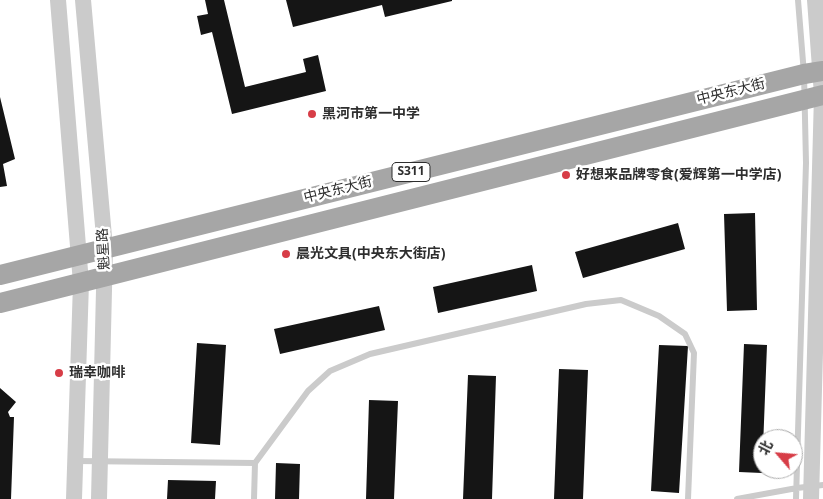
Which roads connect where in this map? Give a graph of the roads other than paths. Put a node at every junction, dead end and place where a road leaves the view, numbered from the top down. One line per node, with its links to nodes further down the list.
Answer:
1 (58, 0): 8 (street, 魁星路)
2 (83, 0): 7 (street, 魁星路)
3 (798, 0): 5 (lane)
4 (815, 0): 5 (street)
5 (816, 72): 6 (street); 7 (main road, 中央东大街 / S311)
6 (816, 96): 10 (main road); 16 (street)
7 (105, 248): 8 (main road, 中央东大街 / S311); 10 (street, 魁星路)
8 (78, 255): 9 (main road, 中央东大街 / S311); 11 (street, 魁星路)
9 (0, 276)
10 (106, 276): 11 (main road); 14 (street, 魁星路)
11 (81, 282): 12 (main road); 13 (street, 魁星路)
12 (0, 303)
13 (75, 461): 14 (lane); 17 (street, 魁星路)
14 (100, 461): 15 (lane); 18 (street, 魁星路)
15 (255, 463): 19 (lane); 20 (lane)
16 (810, 490): 21 (lane); 22 (lane)
17 (74, 499)
18 (99, 499)
19 (254, 499)
20 (688, 499)
21 (737, 499)
22 (796, 499)

